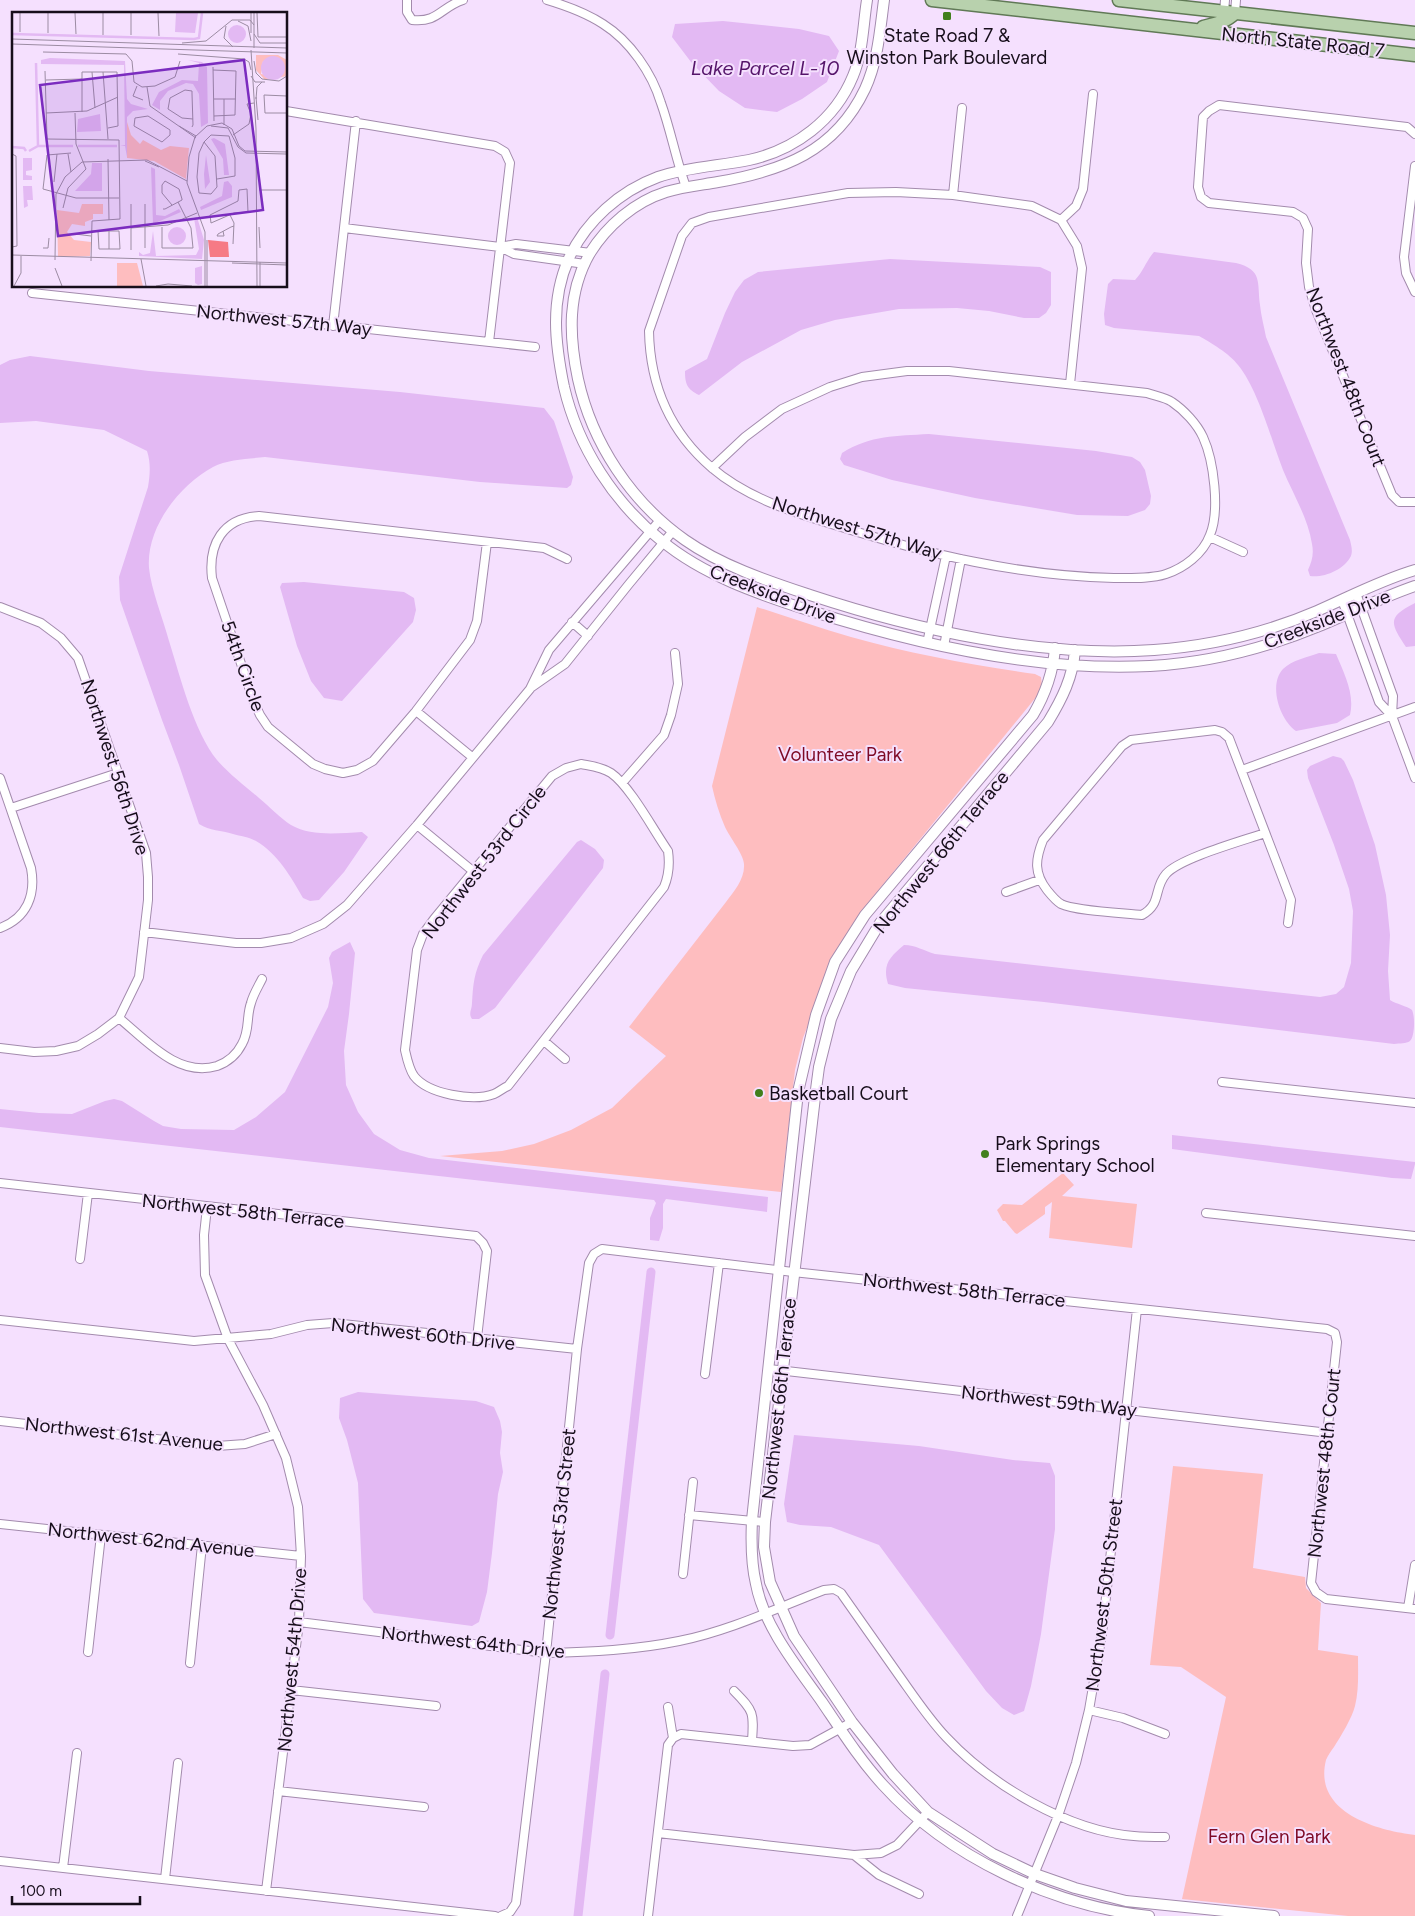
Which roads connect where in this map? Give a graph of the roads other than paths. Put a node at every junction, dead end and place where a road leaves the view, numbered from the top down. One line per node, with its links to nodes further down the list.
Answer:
1 (408, 0): 2 (street)
2 (463, 0)
3 (547, 0): 20 (street)
4 (867, 0): 20 (street, Creekside Drive)
5 (884, 0): 21 (street, Creekside Drive)
6 (932, 0): 10 (main road, North State Road 7)
7 (1119, 0): 8 (main road, North State Road 7)
8 (1230, 6): 9 (main road, North State Road 7); 10 (main road)
9 (1271, 17): 11 (main road, North State Road 7); 12 (main road)
10 (1190, 29): 12 (main road, North State Road 7)
11 (1415, 33)
12 (1229, 34): 13 (main road, North State Road 7)
13 (1415, 55)
14 (1093, 94): 23 (street)
15 (962, 108): 22 (street)
16 (288, 111): 17 (street)
17 (356, 122): 24 (street); 25 (street)
18 (1415, 134): 38 (street, Northwest 48th Court)
19 (1415, 166): 31 (street)
20 (680, 172): 21 (street); 26 (street, Creekside Drive)
21 (686, 187): 27 (street, Creekside Drive)
22 (953, 195): 23 (street); 37 (street, Northwest 57th Way)
23 (1061, 220): 36 (street)
24 (344, 228): 25 (street); 33 (street)
25 (500, 247): 26 (street); 28 (street); 34 (street)
26 (573, 251): 27 (street); 28 (street, Creekside Drive)
27 (591, 253): 29 (street, Creekside Drive)
28 (568, 261): 29 (street); 40 (street, Creekside Drive)
29 (585, 264): 39 (street, Creekside Drive)
30 (59, 290): 32 (street, Northwest 57th Way); 33 (street, Northwest 57th Way)
31 (1415, 292)
32 (32, 293)
33 (334, 326): 34 (street, Northwest 57th Way)
34 (489, 342): 35 (street, Northwest 57th Way)
35 (535, 347)
36 (1070, 384): 37 (street, Northwest 57th Way); 42 (street, Northwest 57th Way)
37 (712, 468): 46 (street, Northwest 57th Way)
38 (1415, 502)
39 (660, 520): 40 (street); 41 (street, Creekside Drive)
40 (650, 531): 44 (street, Creekside Drive); 56 (street)
41 (673, 531): 44 (street); 57 (street, Creekside Drive)
42 (1210, 537): 45 (street); 48 (street, Northwest 57th Way)
43 (487, 542): 47 (street, 54th Circle); 69 (street, 54th Circle); 69 (street, 54th Circle)
44 (663, 543): 59 (street); 60 (street, Creekside Drive)
45 (1243, 552)
46 (946, 556): 48 (street, Northwest 57th Way); 57 (street)
47 (567, 559)
48 (961, 559): 58 (street)
49 (1415, 570): 51 (street, Creekside Drive)
50 (1415, 586): 54 (street, Creekside Drive)
51 (1356, 593): 52 (street, Creekside Drive); 54 (street)
52 (1342, 600): 55 (street); 63 (street, Creekside Drive)
53 (0, 607): 73 (street, Northwest 56th Drive)
54 (1361, 607): 55 (street, Creekside Drive); 70 (street)
55 (1346, 614): 66 (street, Creekside Drive); 70 (street)
56 (572, 622): 59 (street); 67 (street)
57 (931, 628): 58 (street, Creekside Drive); 60 (street)
58 (947, 631): 61 (street); 62 (street, Creekside Drive)
59 (588, 636): 67 (street)
60 (927, 643): 61 (street, Creekside Drive)
61 (944, 646): 65 (street, Creekside Drive)
62 (1055, 648): 63 (street, Creekside Drive); 65 (street, Northwest 66th Terrace)
63 (1075, 650): 66 (street, Northwest 66th Terrace)
64 (675, 653): 76 (street)
65 (1054, 663): 66 (street, Creekside Drive); 93 (street, Northwest 66th Terrace)
66 (1074, 665): 94 (street, Northwest 66th Terrace)
67 (530, 689): 71 (street)
68 (1415, 707): 70 (street)
69 (416, 711): 71 (street)
70 (1392, 716): 72 (street); 75 (street)
71 (472, 757): 78 (street)
72 (1242, 770): 79 (street); 81 (street)
73 (118, 773): 77 (street); 85 (street, Northwest 56th Drive)
74 (0, 778): 77 (street)
75 (1415, 778)
76 (622, 783): 80 (street, Northwest 53rd Circle); 88 (street, Northwest 53rd Circle)
77 (11, 808): 84 (street)
78 (417, 825): 80 (street); 85 (street)
79 (1265, 833): 81 (street); 83 (street)
80 (474, 872): 88 (street, Northwest 53rd Circle)
81 (1039, 880): 82 (street)
82 (1006, 892)
83 (1288, 923)
84 (0, 928)
85 (144, 932): 87 (street, Northwest 56th Drive)
86 (262, 979): 87 (street)
87 (119, 1018): 89 (street, Northwest 56th Drive)
88 (544, 1042): 90 (street)
89 (0, 1048)
90 (565, 1060)
91 (1222, 1082): 92 (street)
92 (1415, 1102)
93 (793, 1146): 94 (street); 103 (street, Northwest 66th Terrace)
94 (809, 1148): 104 (street, Northwest 66th Terrace)
95 (0, 1183): 96 (street, Northwest 58th Terrace)
96 (88, 1193): 97 (street, Northwest 58th Terrace); 101 (street)
97 (207, 1207): 108 (street, Northwest 58th Terrace); 109 (street, Northwest 54th Drive)
98 (1206, 1213): 99 (street)
99 (1415, 1236)
100 (594, 1254): 102 (street, Northwest 58th Terrace); 110 (street, Northwest 53rd Street)
101 (80, 1258)
102 (719, 1263): 103 (street, Northwest 58th Terrace); 113 (street)
103 (780, 1270): 104 (street, Northwest 58th Terrace); 111 (street, Northwest 66th Terrace)
104 (793, 1272): 105 (street, Northwest 58th Terrace); 112 (street, Northwest 66th Terrace)
105 (1137, 1309): 107 (street, Northwest 58th Terrace); 114 (street, Northwest 50th Street)
106 (0, 1320): 109 (street, Northwest 60th Drive)
107 (1335, 1333): 116 (street, Northwest 48th Court)
108 (477, 1338): 109 (street, Northwest 60th Drive); 110 (street, Northwest 60th Drive)
109 (228, 1339): 117 (street, Northwest 54th Drive)
110 (578, 1350): 133 (street, Northwest 53rd Street)
111 (769, 1370): 112 (street, Northwest 59th Way); 120 (street, Northwest 66th Terrace)
112 (782, 1371): 114 (street, Northwest 59th Way); 121 (street, Northwest 66th Terrace)
113 (705, 1374)
114 (1127, 1410): 116 (street, Northwest 59th Way); 139 (street, Northwest 50th Street)
115 (0, 1421): 117 (street, Northwest 61st Avenue)
116 (1329, 1433): 129 (street, Northwest 48th Court)
117 (276, 1434): 125 (street, Northwest 54th Drive)
118 (693, 1482): 119 (street)
119 (689, 1514): 120 (street); 127 (street)
120 (752, 1520): 121 (street); 130 (street, Northwest 66th Terrace)
121 (765, 1522): 128 (street, Northwest 66th Terrace)
122 (0, 1524): 123 (street, Northwest 62nd Avenue)
123 (101, 1535): 124 (street, Northwest 62nd Avenue); 132 (street)
124 (202, 1545): 125 (street, Northwest 62nd Avenue); 134 (street)
125 (302, 1556): 131 (street, Northwest 54th Drive)
126 (1415, 1565): 129 (street)
127 (683, 1574)
128 (780, 1607): 130 (street, Northwest 64th Drive); 140 (street, Northwest 66th Terrace); 150 (street, Northwest 64th Drive)
129 (1412, 1609)
130 (766, 1612): 133 (street, Northwest 64th Drive); 141 (street, Northwest 66th Terrace)
131 (299, 1622): 133 (street, Northwest 64th Drive); 135 (street, Northwest 54th Drive)
132 (88, 1652)
133 (546, 1653): 166 (street, Northwest 53rd Street)
134 (190, 1663)
135 (291, 1690): 137 (street); 147 (street, Northwest 54th Drive)
136 (734, 1691): 144 (street)
137 (436, 1706)
138 (668, 1707): 143 (street)
139 (1089, 1710): 142 (street); 150 (street, Northwest 50th Street)
140 (852, 1722): 141 (street); 149 (street, Northwest 66th Terrace)
141 (840, 1729): 144 (street); 151 (street, Northwest 66th Terrace)
142 (1165, 1734)
143 (672, 1738): 144 (street); 152 (street)
144 (752, 1741)
145 (78, 1753): 156 (street)
146 (178, 1763): 158 (street)
147 (278, 1791): 148 (street); 160 (street, Northwest 54th Drive)
148 (424, 1807)
149 (928, 1812): 151 (street); 157 (street, Northwest 66th Terrace)
150 (1058, 1816): 153 (street, Northwest 64th Drive); 157 (street, Northwest 50th Street)
151 (920, 1820): 154 (street); 159 (street, Northwest 66th Terrace)
152 (658, 1833): 154 (street); 167 (street)
153 (1165, 1837)
154 (854, 1855): 161 (street)
155 (0, 1861): 156 (street)
156 (63, 1868): 158 (street)
157 (1035, 1874): 159 (street, Northwest 50th Street); 162 (street, Northwest 66th Terrace)
158 (165, 1879): 160 (street)
159 (1030, 1887): 164 (street, Northwest 66th Terrace); 168 (street, Northwest 50th Street)
160 (266, 1891): 165 (street)
161 (919, 1894)
162 (1126, 1901): 163 (street, Northwest 66th Terrace); 164 (street)
163 (1227, 1913): 170 (street, Northwest 66th Terrace)
164 (1125, 1915): 169 (street, Northwest 66th Terrace)
165 (495, 1916)
166 (501, 1916)
167 (648, 1916)
168 (1017, 1916)
169 (1149, 1916)
170 (1274, 1916)

